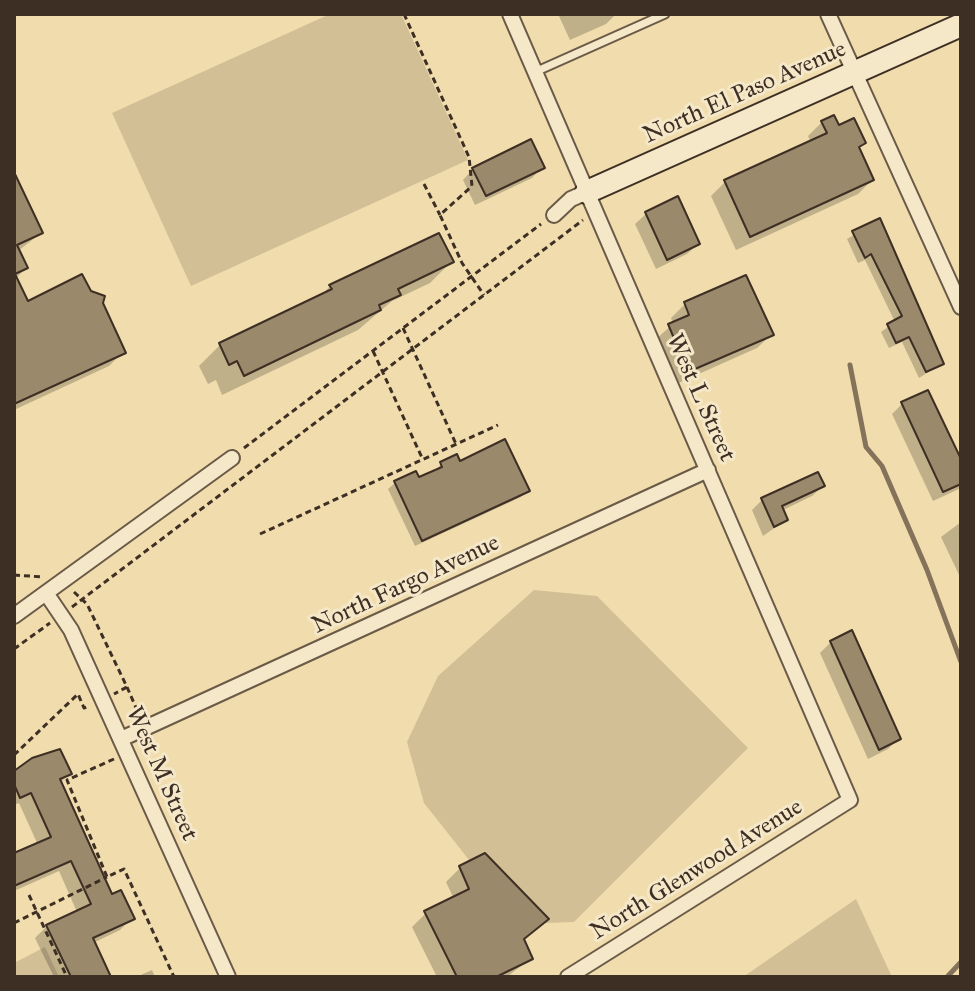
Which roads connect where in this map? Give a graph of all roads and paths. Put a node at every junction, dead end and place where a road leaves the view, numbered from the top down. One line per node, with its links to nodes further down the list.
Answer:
1 (404, 14): 10 (path)
2 (510, 14): 6 (street, West L Street)
3 (665, 14): 6 (lane)
4 (828, 14): 7 (street)
5 (961, 25): 7 (street, North El Paso Avenue)
6 (535, 72): 9 (street, West L Street)
7 (855, 73): 9 (street, North El Paso Avenue); 14 (street)
8 (424, 184): 10 (path)
9 (591, 201): 11 (street, North El Paso Avenue); 13 (path); 23 (street, West L Street)
10 (440, 215): 12 (path)
11 (554, 215): 12 (path)
12 (471, 277): 13 (path); 15 (path)
13 (484, 295): 16 (path)
14 (961, 307)
15 (403, 328): 16 (path); 17 (path)
16 (413, 348): 18 (path); 20 (path)
17 (373, 351): 18 (path); 21 (path)
18 (382, 372): 22 (path); 28 (path)
19 (498, 425): 20 (path)
20 (456, 444): 22 (path)
21 (232, 458): 27 (street)
22 (423, 460): 24 (path)
23 (708, 470): 32 (street, North Fargo Avenue); 34 (street, West L Street)
24 (260, 534)
25 (14, 570): 26 (path)
26 (18, 575)
27 (46, 593): 28 (street, West M Street); 29 (street)
28 (61, 615): 30 (path); 33 (street, West M Street)
29 (14, 616)
30 (14, 649)
31 (127, 687): 32 (path)
32 (145, 728): 33 (street, North Fargo Avenue)
33 (124, 746): 35 (path); 41 (street, West M Street)
34 (850, 800): 42 (street, North Glenwood Avenue)
35 (107, 877): 37 (path); 40 (path)
36 (29, 895): 37 (path)
37 (37, 911): 38 (path); 39 (path)
38 (14, 923)
39 (67, 977)
40 (174, 977)
41 (228, 977)
42 (568, 977)

